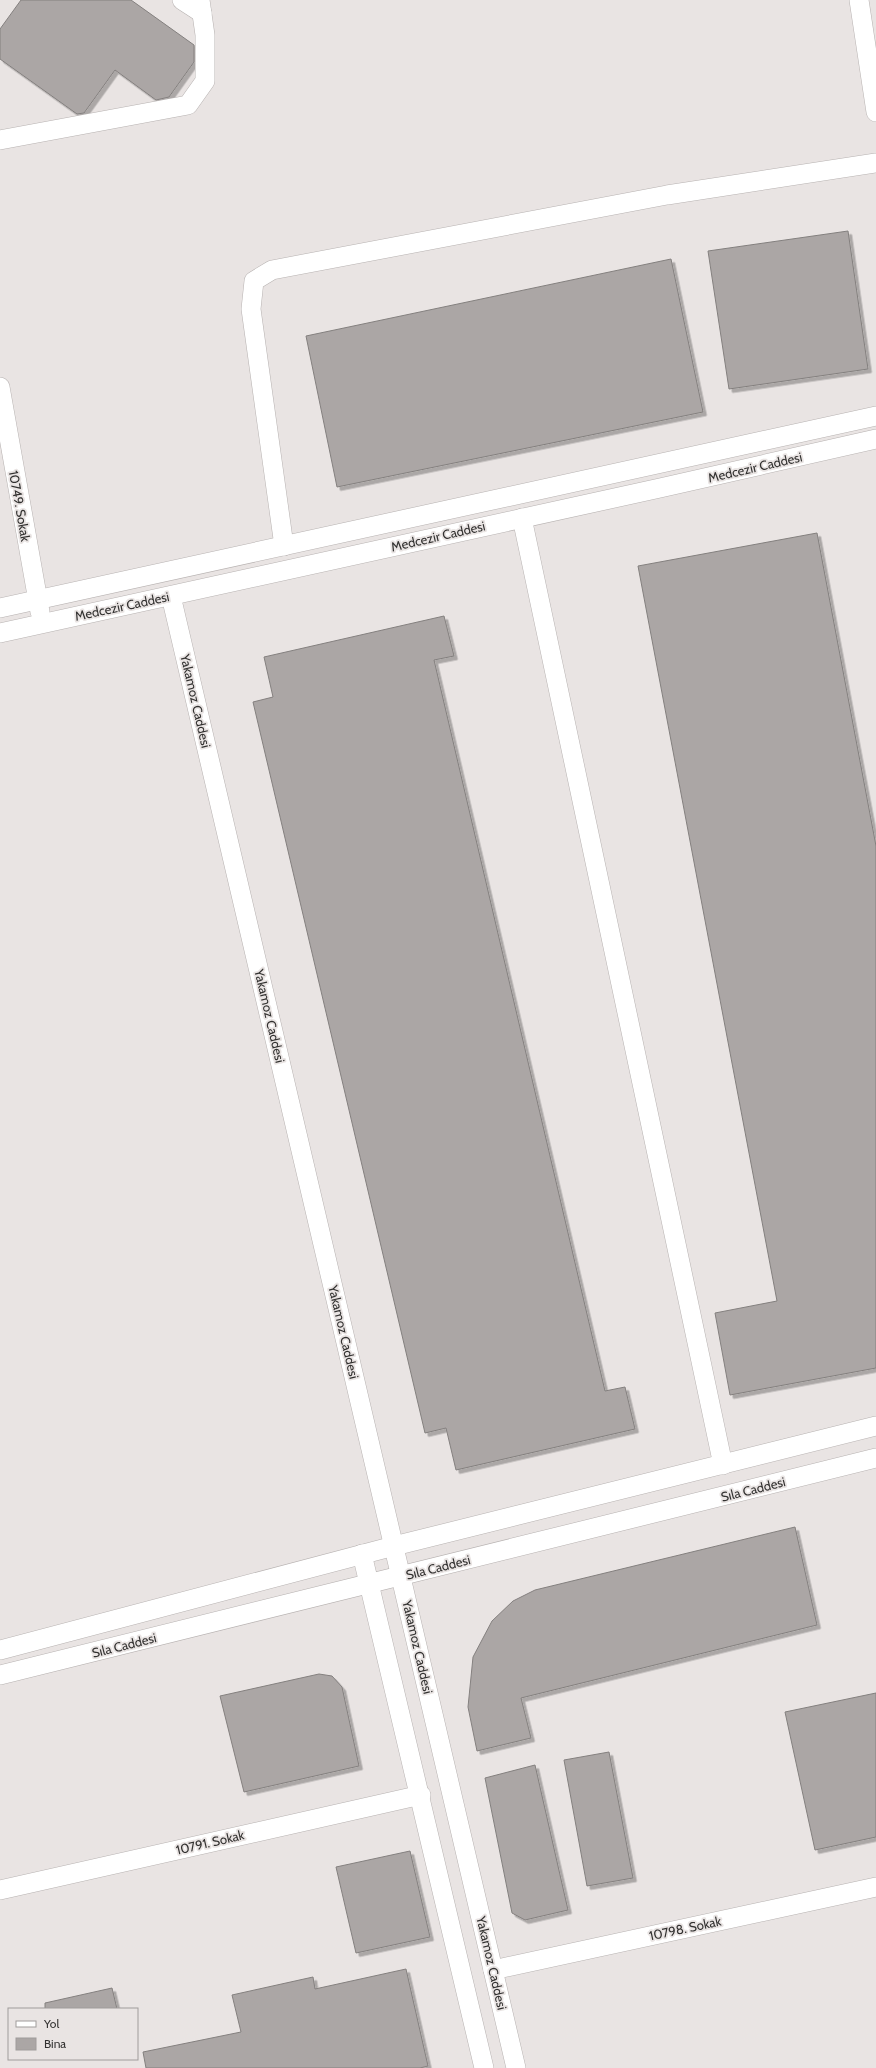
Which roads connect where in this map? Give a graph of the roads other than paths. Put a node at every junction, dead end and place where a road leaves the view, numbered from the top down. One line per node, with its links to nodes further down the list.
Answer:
1 (182, 0): 3 (street)
2 (859, 0): 4 (street)
3 (201, 6): 5 (street)
4 (876, 112)
5 (0, 140)
6 (876, 163): 11 (street)
7 (0, 387): 13 (street, 10749. Sokak)
8 (876, 416): 11 (street, Medcezir Caddesi)
9 (876, 439): 10 (street, Medcezir Caddesi)
10 (522, 518): 12 (street, Medcezir Caddesi); 19 (street)
11 (284, 546): 13 (street, Medcezir Caddesi)
12 (171, 596): 15 (street, Medcezir Caddesi); 20 (street, Yakamoz Caddesi)
13 (36, 600): 14 (street, Medcezir Caddesi); 15 (street, 10749. Sokak)
14 (0, 608)
15 (43, 623): 16 (street, Medcezir Caddesi)
16 (0, 633)
17 (876, 1426): 19 (street)
18 (876, 1458): 22 (street, Sıla Caddesi)
19 (722, 1464): 20 (street)
20 (394, 1546): 21 (street); 22 (street, Yakamoz Caddesi)
21 (362, 1554): 23 (street); 24 (street)
22 (401, 1577): 23 (street, Sıla Caddesi); 29 (street, Yakamoz Caddesi)
23 (369, 1585): 25 (street, Sıla Caddesi); 26 (street)
24 (0, 1650)
25 (0, 1675)
26 (421, 1795): 28 (street, 10791. Sokak); 30 (street)
27 (876, 1887): 29 (street, 10798. Sokak)
28 (0, 1890)
29 (493, 1970): 31 (street, Yakamoz Caddesi)
30 (484, 2068)
31 (516, 2068)

